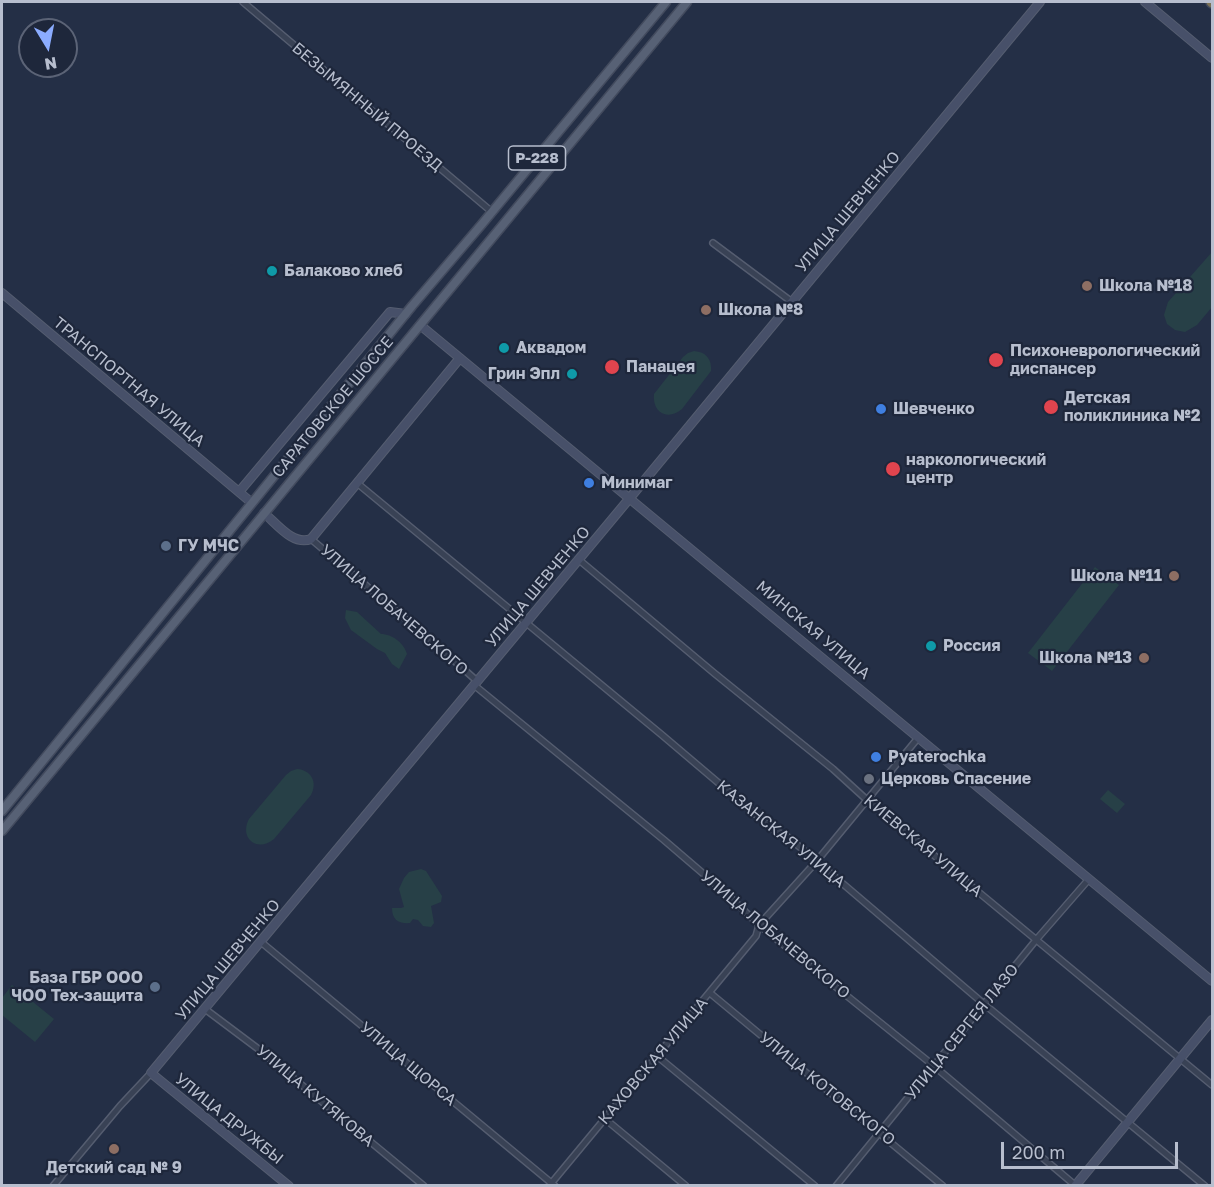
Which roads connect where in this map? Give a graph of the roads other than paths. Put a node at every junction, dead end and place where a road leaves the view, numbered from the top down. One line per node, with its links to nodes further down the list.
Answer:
1 (243, 2): 7 (street, БЕЗЫМЯННЫЙ ПРОЕЗД)
2 (666, 2): 7 (main road, САРАТОВСКОЕ ШОССЕ / Р-228)
3 (687, 2): 12 (main road, САРАТОВСКОЕ ШОССЕ)
4 (1040, 2): 10 (main road, УЛИЦА ШЕВЧЕНКО)
5 (1145, 2): 6 (main road)
6 (1212, 58)
7 (492, 212): 11 (main road, САРАТОВСКОЕ ШОССЕ / Р-228)
8 (713, 243): 10 (street)
9 (2, 293): 15 (main road, ТРАНСПОРТНАЯ УЛИЦА)
10 (792, 302): 16 (main road, УЛИЦА ШЕВЧЕНКО)
11 (406, 314): 12 (main road, МИНСКАЯ УЛИЦА); 15 (main road); 17 (main road, САРАТОВСКОЕ ШОССЕ)
12 (420, 325): 13 (main road, МИНСКАЯ УЛИЦА); 18 (main road, САРАТОВСКОЕ ШОССЕ)
13 (460, 358): 14 (main road); 16 (main road, МИНСКАЯ УЛИЦА)
14 (357, 483): 19 (main road); 21 (street, КАЗАНСКАЯ УЛИЦА)
15 (239, 492): 17 (main road, ТРАНСПОРТНАЯ УЛИЦА)
16 (629, 499): 20 (main road, УЛИЦА ШЕВЧЕНКО); 23 (main road, МИНСКАЯ УЛИЦА)
17 (252, 503): 18 (main road); 25 (main road, САРАТОВСКОЕ ШОССЕ)
18 (264, 513): 19 (main road); 26 (main road, САРАТОВСКОЕ ШОССЕ)
19 (311, 539): 22 (street, УЛИЦА ЛОБАЧЕВСКОГО)
20 (578, 559): 21 (main road, УЛИЦА ШЕВЧЕНКО); 24 (street, КИЕВСКАЯ УЛИЦА)
21 (526, 622): 22 (main road, УЛИЦА ШЕВЧЕНКО); 27 (street, КАЗАНСКАЯ УЛИЦА)
22 (475, 683): 29 (street, УЛИЦА ЛОБАЧЕВСКОГО); 33 (main road, УЛИЦА ШЕВЧЕНКО)
23 (918, 738): 24 (street, КАХОВСКАЯ УЛИЦА); 28 (main road, МИНСКАЯ УЛИЦА)
24 (867, 800): 27 (street, КАХОВСКАЯ УЛИЦА); 32 (street, КИЕВСКАЯ УЛИЦА)
25 (2, 811)
26 (2, 831)
27 (816, 862): 29 (street, КАХОВСКАЯ УЛИЦА); 36 (street, КАЗАНСКАЯ УЛИЦА)
28 (1089, 879): 32 (street, УЛИЦА СЕРГЕЯ ЛАЗО); 34 (main road, МИНСКАЯ УЛИЦА)
29 (759, 925): 30 (street, УЛИЦА ЛОБАЧЕВСКОГО); 31 (street, КАХОВСКАЯ УЛИЦА)
30 (768, 932): 31 (street); 41 (street, УЛИЦА ЛОБАЧЕВСКОГО)
31 (756, 936): 35 (street, КАХОВСКАЯ УЛИЦА)
32 (1036, 940): 36 (street, УЛИЦА СЕРГЕЯ ЛАЗО); 40 (street, КИЕВСКАЯ УЛИЦА)
33 (261, 942): 37 (main road, УЛИЦА ШЕВЧЕНКО); 47 (street, УЛИЦА ЩОРСА)
34 (1212, 981)
35 (710, 993): 39 (street, КАХОВСКАЯ УЛИЦА); 46 (street, УЛИЦА КОТОВСКОГО)
36 (984, 1004): 41 (street, УЛИЦА СЕРГЕЯ ЛАЗО); 45 (street, КАЗАНСКАЯ УЛИЦА)
37 (205, 1009): 42 (main road, УЛИЦА ШЕВЧЕНКО); 50 (street, УЛИЦА КУТЯКОВА)
38 (1212, 1020): 40 (main road)
39 (657, 1056): 44 (street, КАХОВСКАЯ УЛИЦА); 52 (street)
40 (1181, 1058): 43 (street, КИЕВСКАЯ УЛИЦА); 45 (main road)
41 (934, 1066): 46 (street, УЛИЦА СЕРГЕЯ ЛАЗО); 55 (street, УЛИЦА ЛОБАЧЕВСКОГО)
42 (151, 1073): 48 (street, УЛИЦА ШЕВЧЕНКО); 49 (main road, УЛИЦА ДРУЖБЫ)
43 (1212, 1085)
44 (604, 1118): 47 (street, КАХОВСКАЯ УЛИЦА); 51 (street)
45 (1127, 1122): 55 (main road); 56 (street, КАЗАНСКАЯ УЛИЦА)
46 (880, 1132): 53 (street, УЛИЦА СЕРГЕЯ ЛАЗО); 54 (street, УЛИЦА КОТОВСКОГО)
47 (552, 1184)
48 (53, 1185)
49 (289, 1185)
50 (424, 1185)
51 (686, 1185)
52 (815, 1185)
53 (837, 1185)
54 (943, 1185)
55 (1075, 1185)
56 (1205, 1185)

